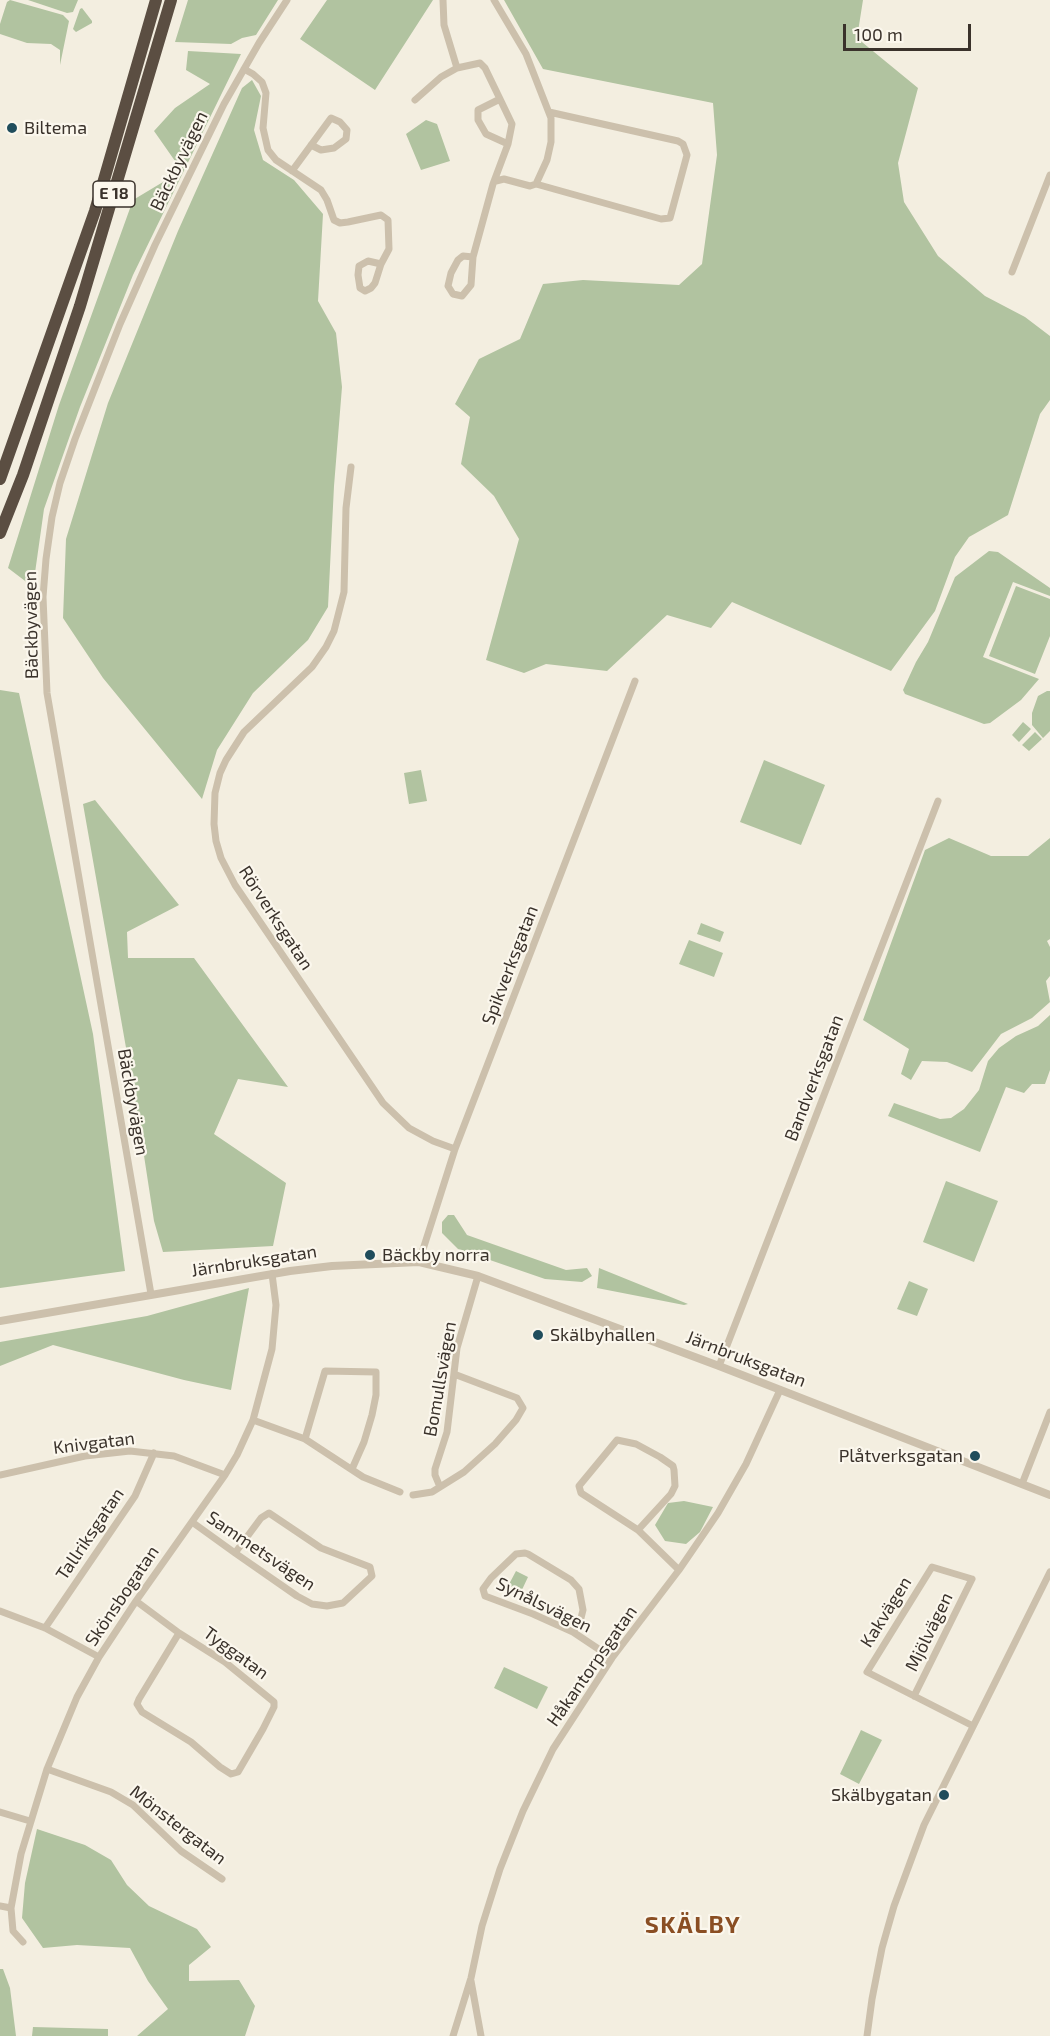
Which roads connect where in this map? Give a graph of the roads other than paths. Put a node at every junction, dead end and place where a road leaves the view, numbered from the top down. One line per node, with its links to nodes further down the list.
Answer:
1 (156, 0): 21 (highway, E 18)
2 (171, 0): 22 (highway, E 18)
3 (287, 0): 7 (street, Bäckbyvägen)
4 (442, 0): 6 (street)
5 (494, 0): 10 (street)
6 (457, 68): 8 (street); 9 (street)
7 (244, 69): 13 (street); 29 (street, Bäckbyvägen)
8 (500, 99): 11 (street); 11 (street)
9 (415, 100)
10 (549, 112): 16 (street); 16 (street)
11 (508, 144): 15 (street)
12 (311, 146): 12 (street); 13 (street)
13 (292, 171): 18 (street)
14 (1050, 175): 19 (street)
15 (496, 181): 16 (street); 17 (street)
16 (536, 183)
17 (473, 257): 17 (street)
18 (381, 264): 18 (street)
19 (1012, 272)
20 (351, 466): 25 (street, Rörverksgatan)
21 (0, 479)
22 (0, 533)
23 (635, 681): 25 (street, Spikverksgatan)
24 (938, 801): 31 (street, Bandverksgatan)
25 (455, 1149): 26 (street, Spikverksgatan)
26 (419, 1262): 27 (street, Järnbruksgatan); 28 (street, Järnbruksgatan)
27 (272, 1274): 29 (street, Järnbruksgatan); 35 (street, Skönsbogatan)
28 (478, 1276): 31 (street, Järnbruksgatan); 32 (street, Bomullsvägen)
29 (151, 1294): 30 (street, Järnbruksgatan)
30 (0, 1321)
31 (719, 1366): 33 (street, Järnbruksgatan)
32 (454, 1374): 42 (street, Bomullsvägen); 42 (street)
33 (780, 1390): 41 (street, Järnbruksgatan); 49 (street, Håkantorpsgatan)
34 (1050, 1412): 41 (street)
35 (253, 1420): 36 (street); 39 (street, Skönsbogatan)
36 (305, 1438): 38 (street); 38 (street)
37 (154, 1453): 39 (street, Knivgatan); 40 (street, Knivgatan); 54 (street, Tallriksgatan)
38 (352, 1469): 43 (street)
39 (225, 1474): 46 (street, Skönsbogatan)
40 (0, 1475)
41 (1022, 1484): 45 (street, Järnbruksgatan)
42 (440, 1487): 44 (street)
43 (400, 1492)
44 (413, 1495)
45 (1050, 1495)
46 (192, 1522): 48 (street, Sammetsvägen); 52 (street, Skönsbogatan)
47 (638, 1530): 47 (street); 49 (street)
48 (235, 1554): 48 (street, Sammetsvägen)
49 (679, 1570): 58 (street, Håkantorpsgatan)
50 (1050, 1572): 60 (street)
51 (970, 1582): 59 (street, Mjölvägen); 59 (street, Kakvägen)
52 (136, 1600): 56 (street, Tyggatan); 57 (street, Skönsbogatan)
53 (0, 1611): 54 (street)
54 (45, 1628): 57 (street)
55 (573, 1632): 55 (street, Synålsvägen); 58 (street, Synålsvägen)
56 (179, 1633): 56 (street, Tyggatan)
57 (99, 1657): 61 (street, Skönsbogatan)
58 (612, 1658): 68 (street, Håkantorpsgatan)
59 (914, 1696): 60 (street, Kakvägen)
60 (973, 1726): 71 (street)
61 (47, 1769): 63 (street, Skönsbogatan); 64 (street, Mönstergatan)
62 (0, 1812): 63 (street)
63 (30, 1821): 66 (street, Skönsbogatan)
64 (222, 1879)
65 (0, 1906): 66 (street)
66 (11, 1908): 67 (street, Skönsbogatan)
67 (23, 1942)
68 (471, 1978): 69 (street, Håkantorpsgatan); 70 (street, Håkantorpsgatan)
69 (453, 2036)
70 (481, 2036)
71 (867, 2036)

